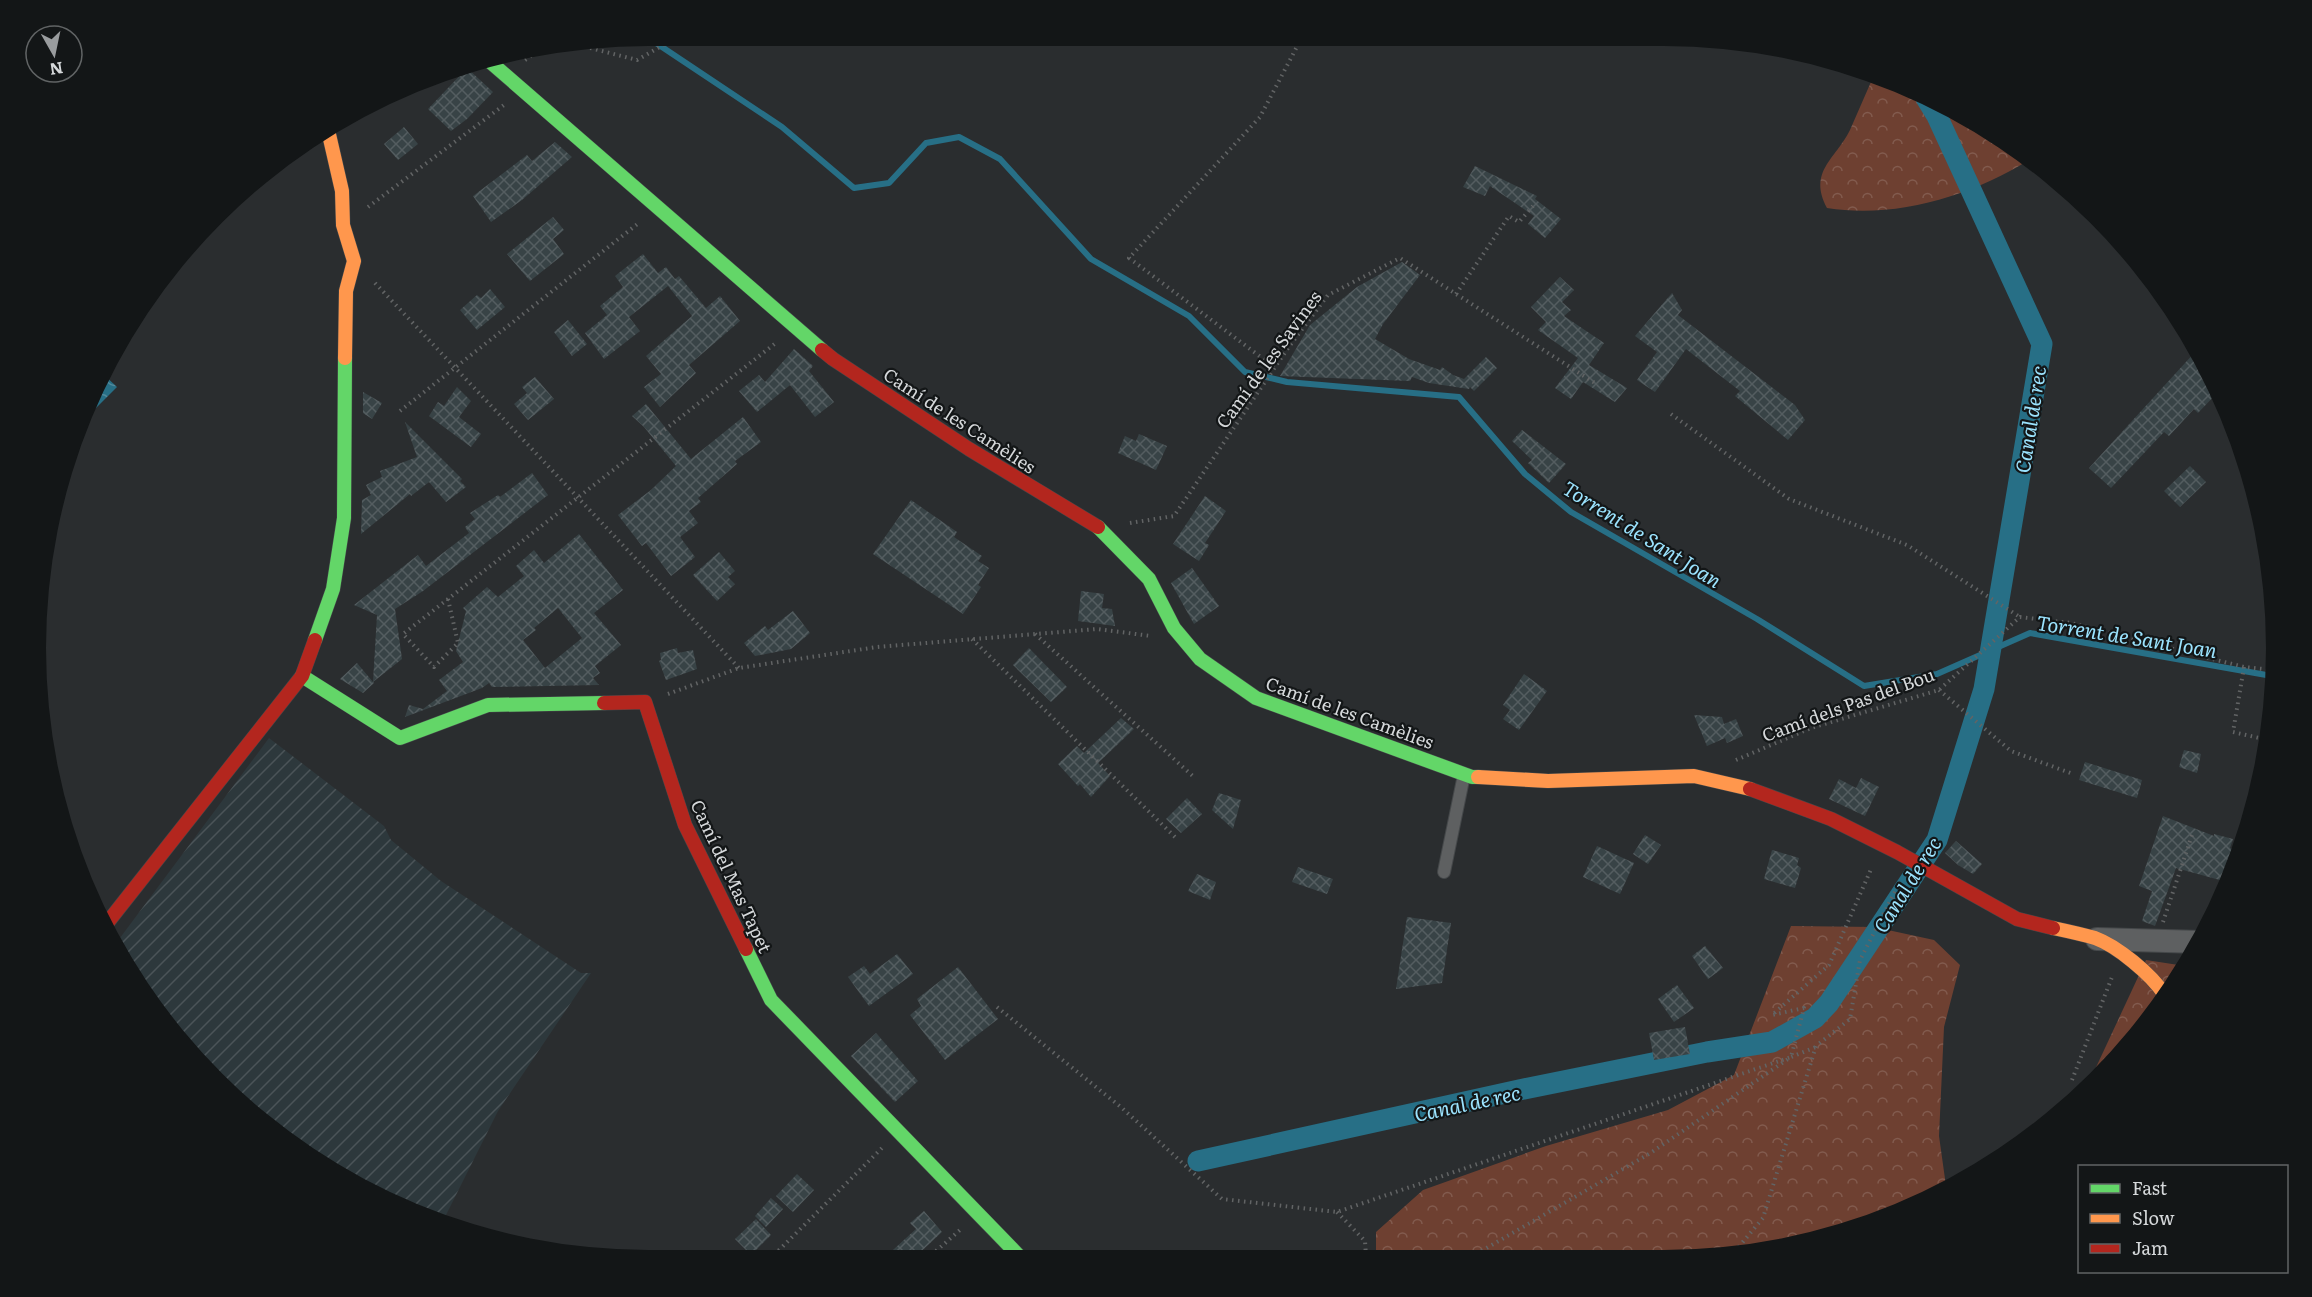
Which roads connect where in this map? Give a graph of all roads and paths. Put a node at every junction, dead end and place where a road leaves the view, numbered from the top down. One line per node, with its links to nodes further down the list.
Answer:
1 (661, 46): 3 (path)
2 (1296, 46): 13 (path)
3 (596, 49)
4 (495, 66): 5 (street, Camí de les Camèlies)
5 (524, 91): 8 (street, Camí de les Camèlies); 9 (path)
6 (330, 138): 9 (street)
7 (1533, 206): 11 (path)
8 (659, 207): 12 (street, Camí de les Camèlies); 14 (path)
9 (343, 225): 10 (street)
10 (354, 261): 14 (path); 28 (street)
11 (1456, 294): 13 (path, Camí de les Savines); 15 (path, Camí de les Savines)
12 (797, 327): 18 (path); 19 (street, Camí de les Camèlies)
13 (1274, 367): 19 (path, Camí de les Savines)
14 (455, 368): 16 (path); 18 (path)
15 (1598, 385)
16 (400, 411)
17 (1671, 414): 21 (path)
18 (578, 498): 20 (path); 26 (path)
19 (1099, 528): 24 (street, Camí de les Camèlies)
20 (448, 599): 20 (path)
21 (2020, 617): 25 (path); 29 (path, Camí dels Pas del Bou)
22 (1035, 634): 23 (path); 24 (path); 35 (path)
23 (972, 639): 26 (path); 37 (path)
24 (1184, 640): 33 (street, Camí de les Camèlies)
25 (2244, 667): 27 (path); 31 (path)
26 (739, 668): 30 (path)
27 (2265, 669)
28 (302, 676): 30 (street); 41 (street)
29 (1939, 690): 32 (path, Camí dels Pas del Bou); 34 (path)
30 (645, 702): 51 (street, Camí del Mas Tapet)
31 (2258, 738)
32 (1727, 763)
33 (1465, 774): 38 (street, Camí de les Camèlies); 40 (lane)
34 (2073, 774)
35 (1194, 777)
36 (2193, 832): 43 (path)
37 (1177, 839)
38 (1882, 844): 39 (street, Camí de les Camèlies); 49 (path)
39 (1911, 860): 42 (street, Camí de les Camèlies); 48 (path)
40 (1444, 872)
41 (111, 918)
42 (2097, 939): 43 (street); 45 (street, Camí de les Camèlies)
43 (2157, 940): 44 (street)
44 (2189, 942)
45 (2121, 954): 46 (street, Camí de les Camèlies); 50 (path)
46 (2160, 988)
47 (997, 1006): 52 (path)
48 (1816, 1047): 49 (path); 54 (path)
49 (1791, 1057): 52 (path); 59 (path)
50 (2072, 1080)
51 (897, 1133): 53 (street, Camí del Mas Tapet); 55 (path)
52 (1337, 1212): 58 (path)
53 (980, 1216): 56 (path); 57 (street, Camí del Mas Tapet)
54 (1740, 1245)
55 (779, 1250)
56 (937, 1250)
57 (1013, 1250)
58 (1366, 1250)
59 (1483, 1250)

